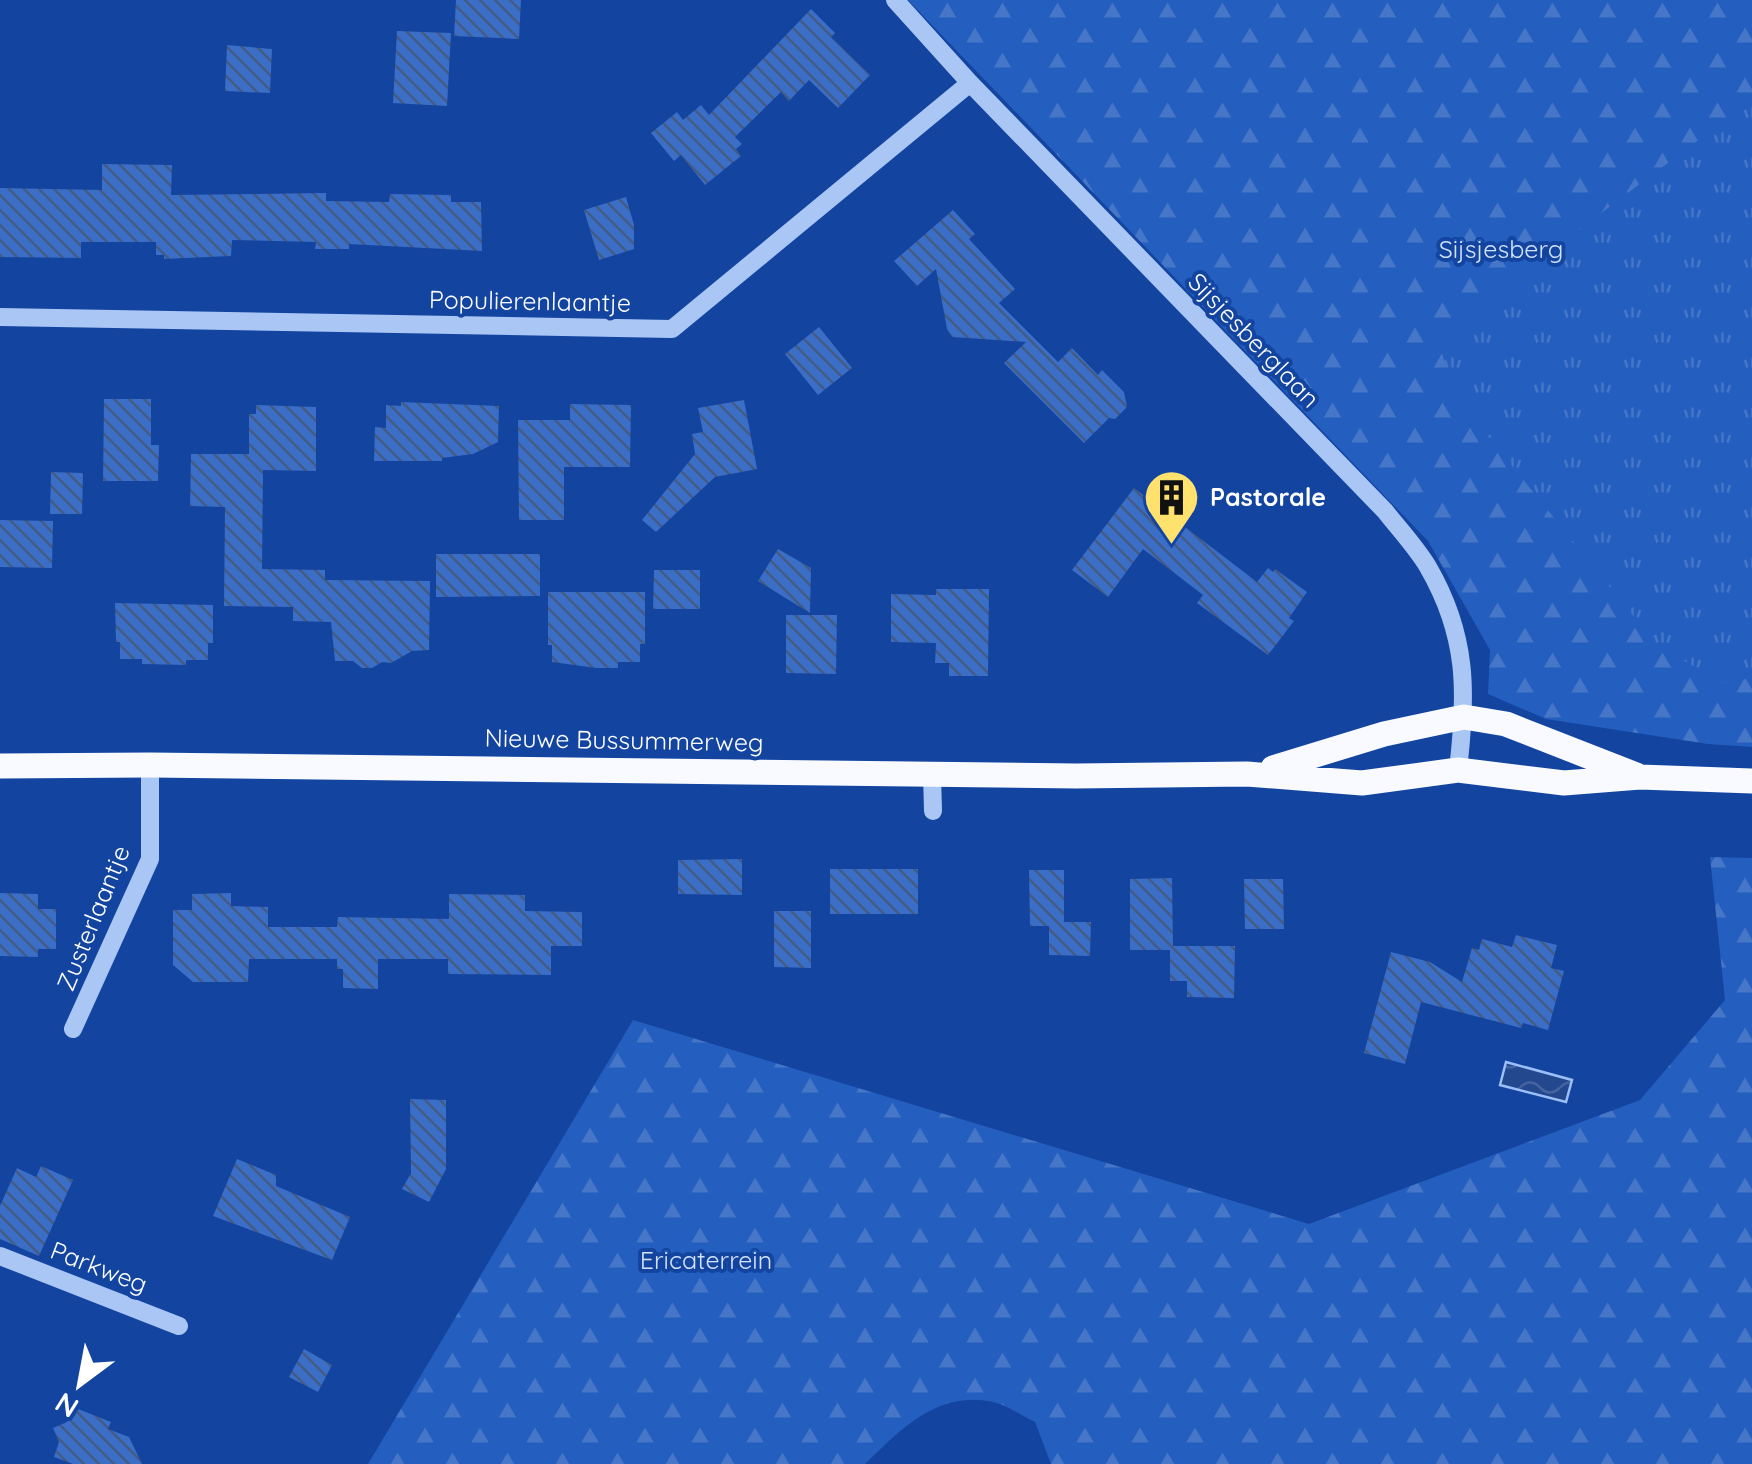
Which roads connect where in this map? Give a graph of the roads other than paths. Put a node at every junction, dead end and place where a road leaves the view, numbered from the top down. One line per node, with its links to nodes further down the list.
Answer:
1 (896, 0): 2 (street, Sijsjesberglaan)
2 (970, 83): 3 (street, Populierenlaantje); 4 (street, Sijsjesberglaan)
3 (0, 316)
4 (1464, 717): 7 (street, Sijsjesberglaan); 9 (main road, Nieuwe Bussummerweg); 10 (main road, Nieuwe Bussummerweg)
5 (150, 764): 6 (main road, Nieuwe Bussummerweg); 8 (main road, Nieuwe Bussummerweg); 13 (street, Zusterlaantje)
6 (0, 766)
7 (1458, 770): 9 (main road, Nieuwe Bussummerweg); 10 (main road, Nieuwe Bussummerweg)
8 (932, 774): 9 (main road, Nieuwe Bussummerweg); 12 (street)
9 (1247, 774)
10 (1640, 776): 11 (main road, Nieuwe Bussummerweg)
11 (1752, 781)
12 (933, 811)
13 (74, 1028)
14 (0, 1256): 15 (street, Parkweg)
15 (178, 1326)

